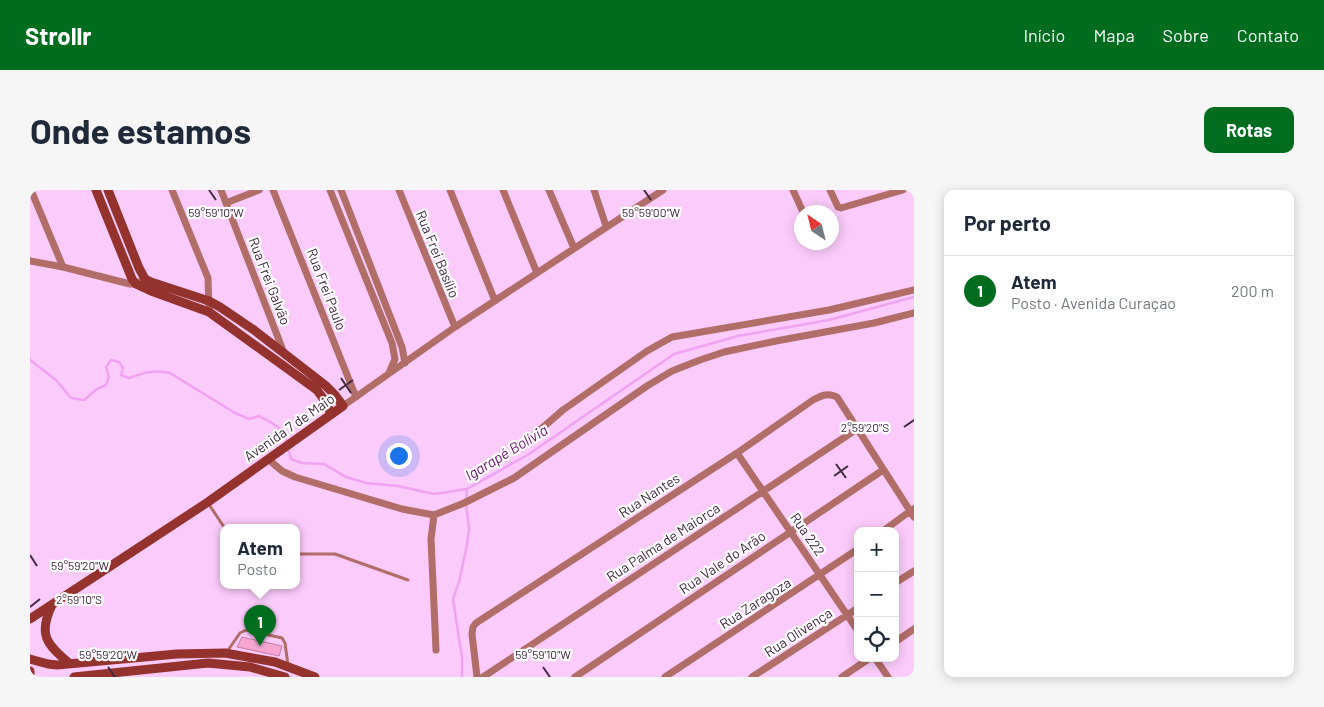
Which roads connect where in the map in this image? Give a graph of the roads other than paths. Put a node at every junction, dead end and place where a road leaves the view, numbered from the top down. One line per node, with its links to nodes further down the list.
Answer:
1 (31, 190): 25 (street)
2 (96, 190): 28 (street)
3 (108, 190): 27 (street)
4 (172, 190): 30 (street)
5 (221, 190): 20 (street, Rua Frei Galvão)
6 (259, 190): 20 (street)
7 (274, 190): 38 (street, Rua Frei Paulo)
8 (330, 190): 37 (street)
9 (341, 190): 36 (street)
10 (399, 190): 34 (street, Rua Frei Basílio)
11 (450, 190): 31 (street)
12 (503, 190): 26 (street)
13 (549, 190): 23 (street)
14 (594, 190): 22 (street)
15 (663, 190): 22 (street, Avenida 7 de Maio)
16 (793, 190): 21 (street)
17 (830, 190): 19 (street)
18 (902, 190): 19 (street)
19 (892, 192)
20 (226, 203): 35 (street, Rua Frei Galvão)
21 (800, 205)
22 (606, 226): 23 (street, Avenida 7 de Maio)
23 (574, 248): 26 (street, Avenida 7 de Maio)
24 (30, 261): 25 (street)
25 (63, 267): 28 (street)
26 (537, 274): 31 (street, Avenida 7 de Maio)
27 (145, 279): 28 (street); 30 (street)
28 (136, 284): 32 (street)
29 (914, 290): 42 (street)
30 (209, 301): 32 (street); 35 (street)
31 (495, 301): 34 (street, Avenida 7 de Maio)
32 (209, 312): 40 (street)
33 (914, 313): 49 (street)
34 (456, 327): 36 (street, Avenida 7 de Maio)
35 (284, 353): 39 (street)
36 (406, 363): 37 (street, Avenida 7 de Maio)
37 (388, 375): 38 (street, Avenida 7 de Maio)
38 (356, 398): 39 (street, Avenida 7 de Maio)
39 (343, 406): 40 (street, Avenida 7 de Maio)
40 (331, 414): 44 (street, Avenida 7 de Maio)
41 (857, 429): 43 (street, Rua Nantes); 45 (street); 46 (street, Rua Palma de Maiorca)
42 (534, 435)
43 (736, 453): 46 (street, Rua 222); 78 (street, Rua Nantes)
44 (268, 459): 47 (street, Avenida 7 de Maio); 49 (street)
45 (883, 470): 48 (street); 52 (street, Rua Vale do Arão)
46 (763, 491): 52 (street, Rua 222); 79 (street, Rua Palma de Maiorca)
47 (208, 502): 50 (lane); 59 (street, Avenida 7 de Maio)
48 (913, 512): 51 (street)
49 (434, 515): 66 (street)
50 (222, 524)
51 (889, 527)
52 (791, 531): 56 (street, Rua 222); 80 (street, Rua Vale do Arão)
53 (854, 551): 56 (street, Rua Zaragoza)
54 (300, 554): 57 (lane)
55 (914, 571): 58 (street)
56 (821, 575): 61 (street, Rua 222); 81 (street, Rua Zaragoza)
57 (408, 580)
58 (899, 580)
59 (52, 604): 62 (street, Avenida 7 de Maio); 71 (street)
60 (854, 611): 61 (street, Rua Olivença)
61 (847, 615): 63 (street, Rua 222); 82 (street, Rua Olivença)
62 (30, 619)
63 (854, 625)
64 (914, 629): 65 (street)
65 (899, 639)
66 (436, 650)
67 (225, 653): 71 (street); 72 (street); 72 (lane)
68 (30, 659): 71 (street)
69 (864, 662): 83 (street)
70 (879, 662): 84 (street)
71 (69, 663)
72 (288, 666): 77 (street)
73 (30, 671): 74 (street)
74 (30, 677)
75 (75, 677): 76 (street)
76 (284, 677)
77 (315, 677)
78 (477, 677)
79 (483, 677)
80 (575, 677)
81 (665, 677)
82 (752, 677)
83 (842, 677)
84 (888, 677)

